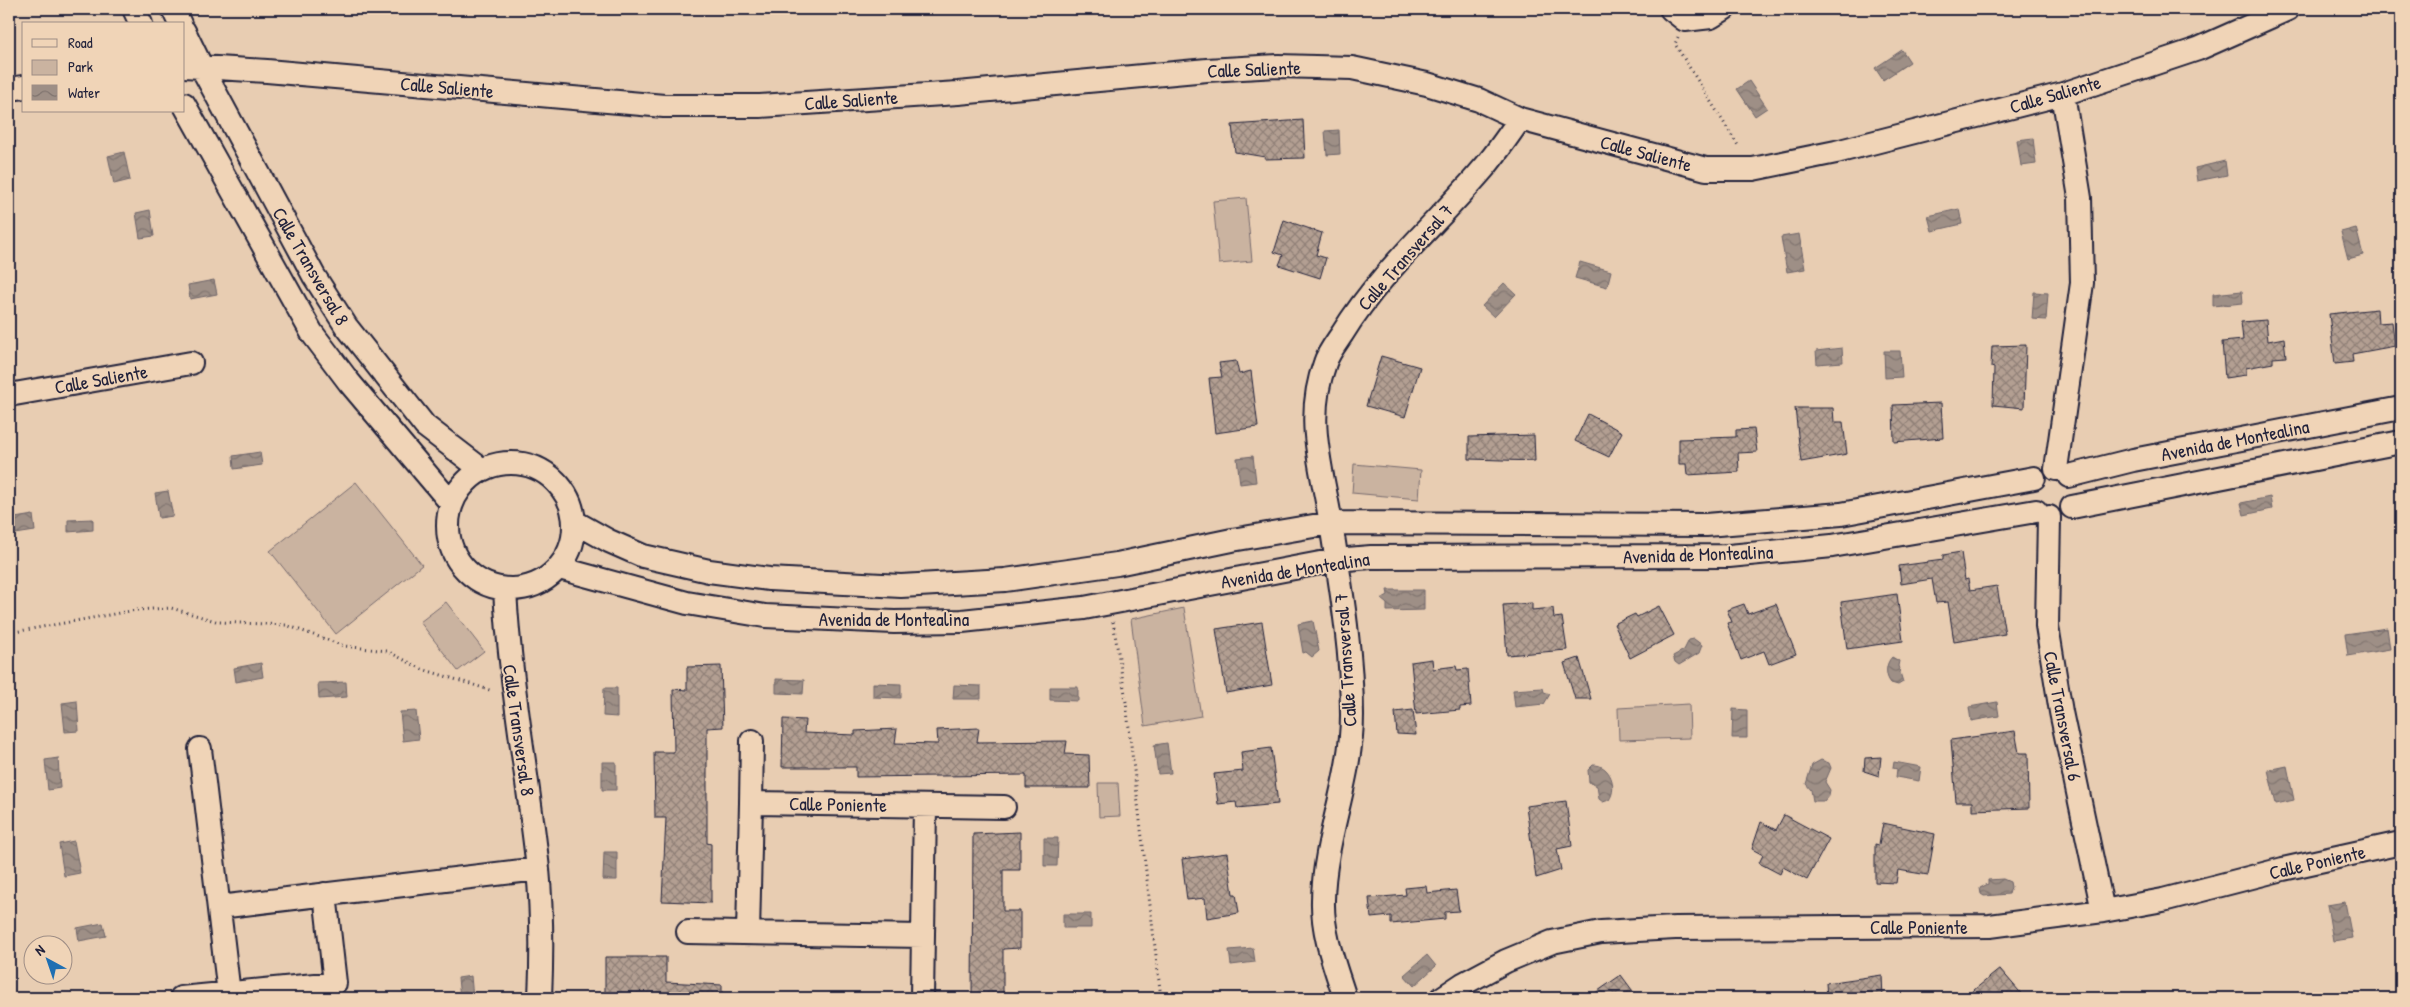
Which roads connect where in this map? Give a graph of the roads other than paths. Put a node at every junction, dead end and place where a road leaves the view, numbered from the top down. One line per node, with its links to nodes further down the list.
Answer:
1 (134, 9): 6 (street)
2 (173, 9): 7 (street)
3 (1724, 9): 5 (street)
4 (2288, 9): 12 (street, Calle Saliente)
5 (1678, 14)
6 (140, 22)
7 (179, 22)
8 (185, 35): 9 (street, Calle Transversal 8)
9 (193, 67): 14 (street, Calle Saliente); 19 (street, Calle Transversal 8)
10 (22, 87): 11 (street)
11 (9, 89)
12 (2063, 94): 14 (street, Calle Saliente); 20 (street)
13 (185, 106): 22 (street, Calle Transversal 8)
14 (1520, 119): 26 (street, Calle Transversal 7)
15 (191, 363): 16 (street, Calle Saliente)
16 (9, 392)
17 (2401, 408): 20 (street, Avenida de Montealina)
18 (2401, 442): 23 (street, Avenida de Montealina)
19 (480, 469): 22 (street); 25 (street)
20 (2063, 473): 21 (street); 23 (street)
21 (2034, 478): 24 (street); 26 (street, Avenida de Montealina)
22 (451, 503): 29 (street)
23 (2072, 507): 24 (street)
24 (2042, 514): 27 (street, Avenida de Montealina); 39 (street, Calle Transversal 6)
25 (575, 522): 26 (street, Avenida de Montealina); 28 (street)
26 (1331, 524): 27 (street, Calle Transversal 7)
27 (1336, 560): 28 (street, Avenida de Montealina); 48 (street, Calle Transversal 7)
28 (559, 568): 29 (street)
29 (504, 590): 36 (street, Calle Transversal 8)
30 (752, 741): 32 (street)
31 (200, 749): 38 (street)
32 (750, 803): 33 (street, Calle Poniente); 41 (street)
33 (925, 806): 34 (street, Calle Poniente); 42 (street)
34 (1004, 807)
35 (2401, 843): 39 (street, Calle Poniente)
36 (538, 869): 37 (street); 46 (street, Calle Transversal 8)
37 (325, 894): 38 (street); 43 (street)
38 (218, 907): 44 (street)
39 (2103, 912): 49 (street, Calle Poniente)
40 (688, 932): 41 (street)
41 (748, 933): 42 (street)
42 (923, 936): 47 (street)
43 (336, 991): 44 (street)
44 (229, 994): 45 (street)
45 (182, 998)
46 (540, 998)
47 (922, 998)
48 (1345, 998)
49 (1442, 998)

